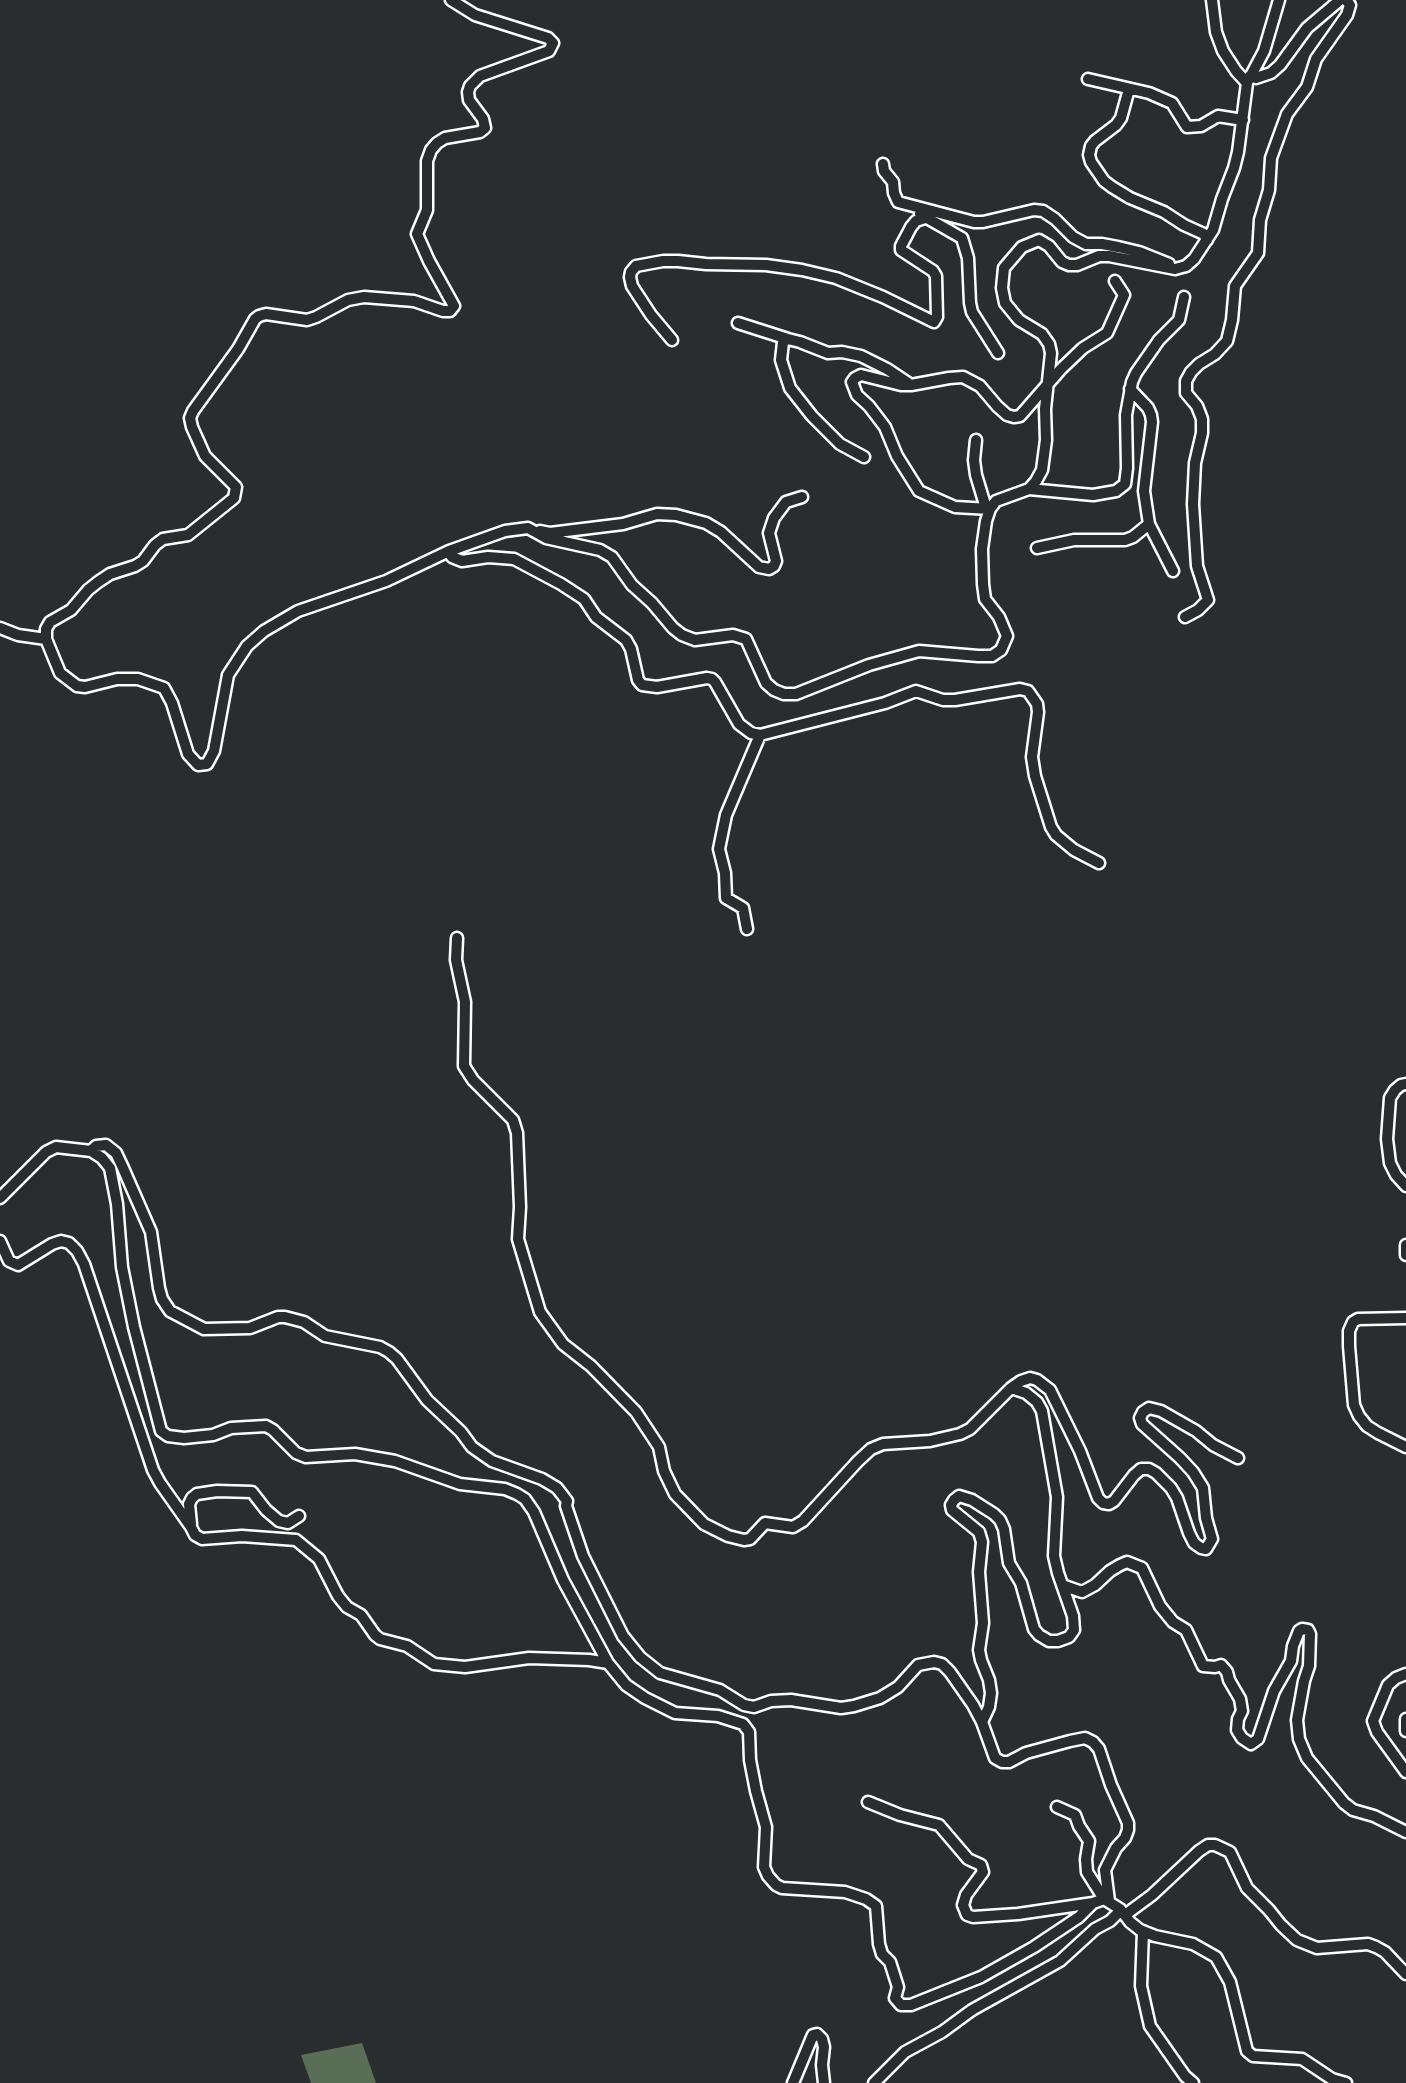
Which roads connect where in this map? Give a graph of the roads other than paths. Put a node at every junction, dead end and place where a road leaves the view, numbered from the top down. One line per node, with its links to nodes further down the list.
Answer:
1 (451, 0): 36 (street)
2 (1212, 0): 7 (street)
3 (1279, 0): 7 (street)
4 (1340, 0): 7 (street)
5 (1346, 0): 34 (street)
6 (1088, 78): 8 (street)
7 (1249, 80): 9 (street)
8 (1130, 89): 9 (street); 13 (street)
9 (1243, 120): 13 (street)
10 (883, 164): 11 (street)
11 (911, 206): 12 (street); 14 (street)
12 (925, 218): 19 (street); 20 (street)
13 (1207, 240): 14 (street)
14 (1181, 269): 21 (street)
15 (1115, 281): 21 (street)
16 (1184, 297): 23 (street)
17 (738, 324): 18 (street)
18 (788, 339): 22 (street); 25 (street)
19 (672, 340)
20 (998, 353)
21 (1047, 384): 22 (street); 26 (street)
22 (910, 385): 28 (street)
23 (1130, 390): 26 (street); 29 (street)
24 (976, 440): 28 (street)
25 (864, 457)
26 (1029, 489): 28 (street)
27 (802, 497): 30 (street)
28 (988, 509): 30 (street)
29 (1149, 524): 31 (street); 33 (street)
30 (528, 528): 32 (street)
31 (1037, 548)
32 (449, 551): 36 (street); 37 (street)
33 (1173, 571)
34 (1185, 617)
35 (0, 628): 36 (street)
36 (46, 639)
37 (760, 735): 38 (street); 39 (street)
38 (1099, 863)
39 (747, 929)
40 (457, 938): 49 (street)
41 (1406, 1084): 43 (street)
42 (91, 1151): 44 (street); 55 (street); 58 (street)
43 (1406, 1186)
44 (0, 1198)
45 (0, 1241): 53 (street)
46 (1406, 1245): 47 (street)
47 (1406, 1255)
48 (1406, 1318): 50 (street)
49 (1011, 1389): 51 (street); 54 (street)
50 (1406, 1447)
51 (1238, 1458)
52 (299, 1516): 53 (street)
53 (192, 1527): 55 (street)
54 (1062, 1585): 58 (street); 63 (street)
55 (608, 1663): 65 (street)
56 (1406, 1674): 60 (street)
57 (1406, 1719): 59 (street)
58 (982, 1722): 64 (street)
59 (1406, 1731)
60 (1406, 1772)
61 (868, 1802): 65 (street)
62 (1057, 1807): 64 (street)
63 (1406, 1832)
64 (1107, 1900): 65 (street); 66 (street)
65 (1093, 1903)
66 (1123, 1913): 67 (street); 68 (street); 72 (street)
67 (1143, 1931): 69 (street); 73 (street)
68 (1406, 1974)
69 (1186, 2081)
70 (793, 2083): 71 (street)
71 (824, 2083)
72 (874, 2083)
73 (1346, 2083)

